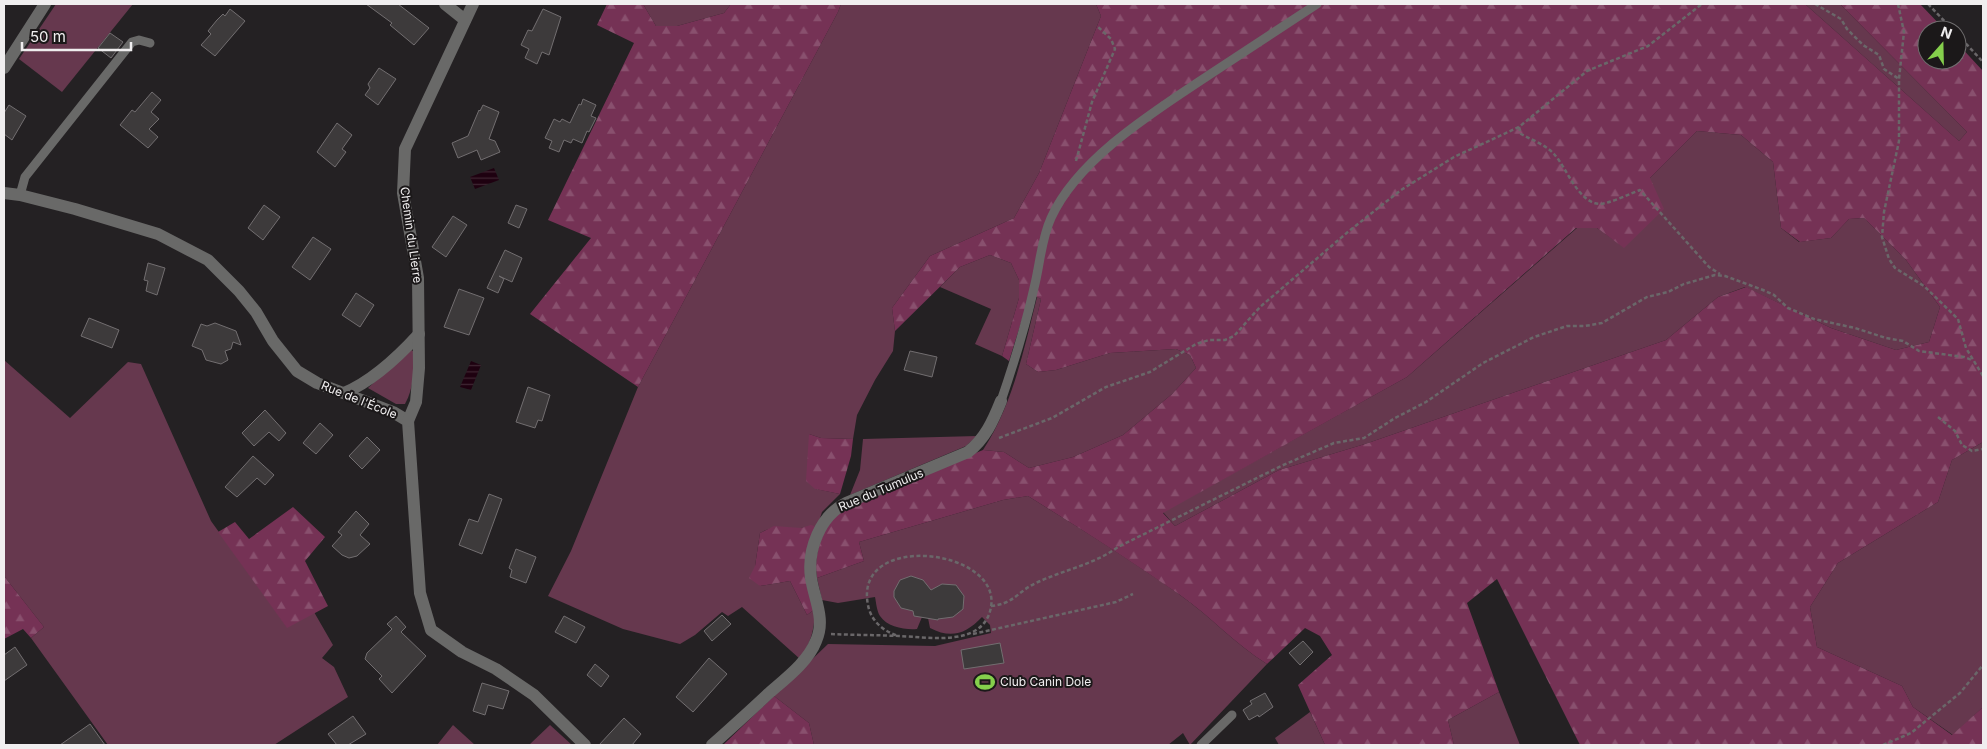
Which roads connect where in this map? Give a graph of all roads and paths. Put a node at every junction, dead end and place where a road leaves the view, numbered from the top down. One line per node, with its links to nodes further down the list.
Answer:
1 (45, 4): 15 (street)
2 (445, 4): 9 (street)
3 (473, 4): 9 (street, Chemin du Lierre)
4 (1317, 4): 18 (lane)
5 (1702, 4): 17 (path)
6 (1815, 4): 16 (path)
7 (1898, 4): 16 (path)
8 (1928, 4): 10 (path)
9 (465, 20): 22 (street, Chemin du Lierre)
10 (1943, 20)
11 (1097, 26): 18 (path)
12 (150, 43): 20 (lane)
13 (1967, 45): 14 (path)
14 (1983, 62)
15 (4, 68)
16 (1899, 79): 23 (path)
17 (1519, 127): 21 (path); 29 (path)
18 (1070, 185): 26 (lane)
19 (4, 193): 20 (street, Rue de l'École)
20 (20, 195): 25 (street, Rue de l'École)
21 (1726, 275)
22 (419, 334): 25 (street); 28 (street, Chemin du Lierre)
23 (1972, 360): 24 (path); 32 (path)
24 (1983, 376)
25 (344, 394): 28 (street, Rue de l'École)
26 (1001, 401): 29 (street, Rue du Tumulus)
27 (1938, 417): 30 (path)
28 (408, 421): 38 (street, Rue de l'École)
29 (977, 446): 33 (street, Rue du Tumulus)
30 (1983, 448)
31 (1133, 594): 35 (path)
32 (991, 606): 34 (path); 35 (path)
33 (819, 634): 34 (path); 39 (street, Rue du Tumulus)
34 (898, 636): 35 (path)
35 (956, 637)
36 (1983, 665): 41 (path)
37 (1232, 715): 40 (lane)
38 (585, 745)
39 (712, 745)
40 (1201, 745)
41 (1883, 745)

